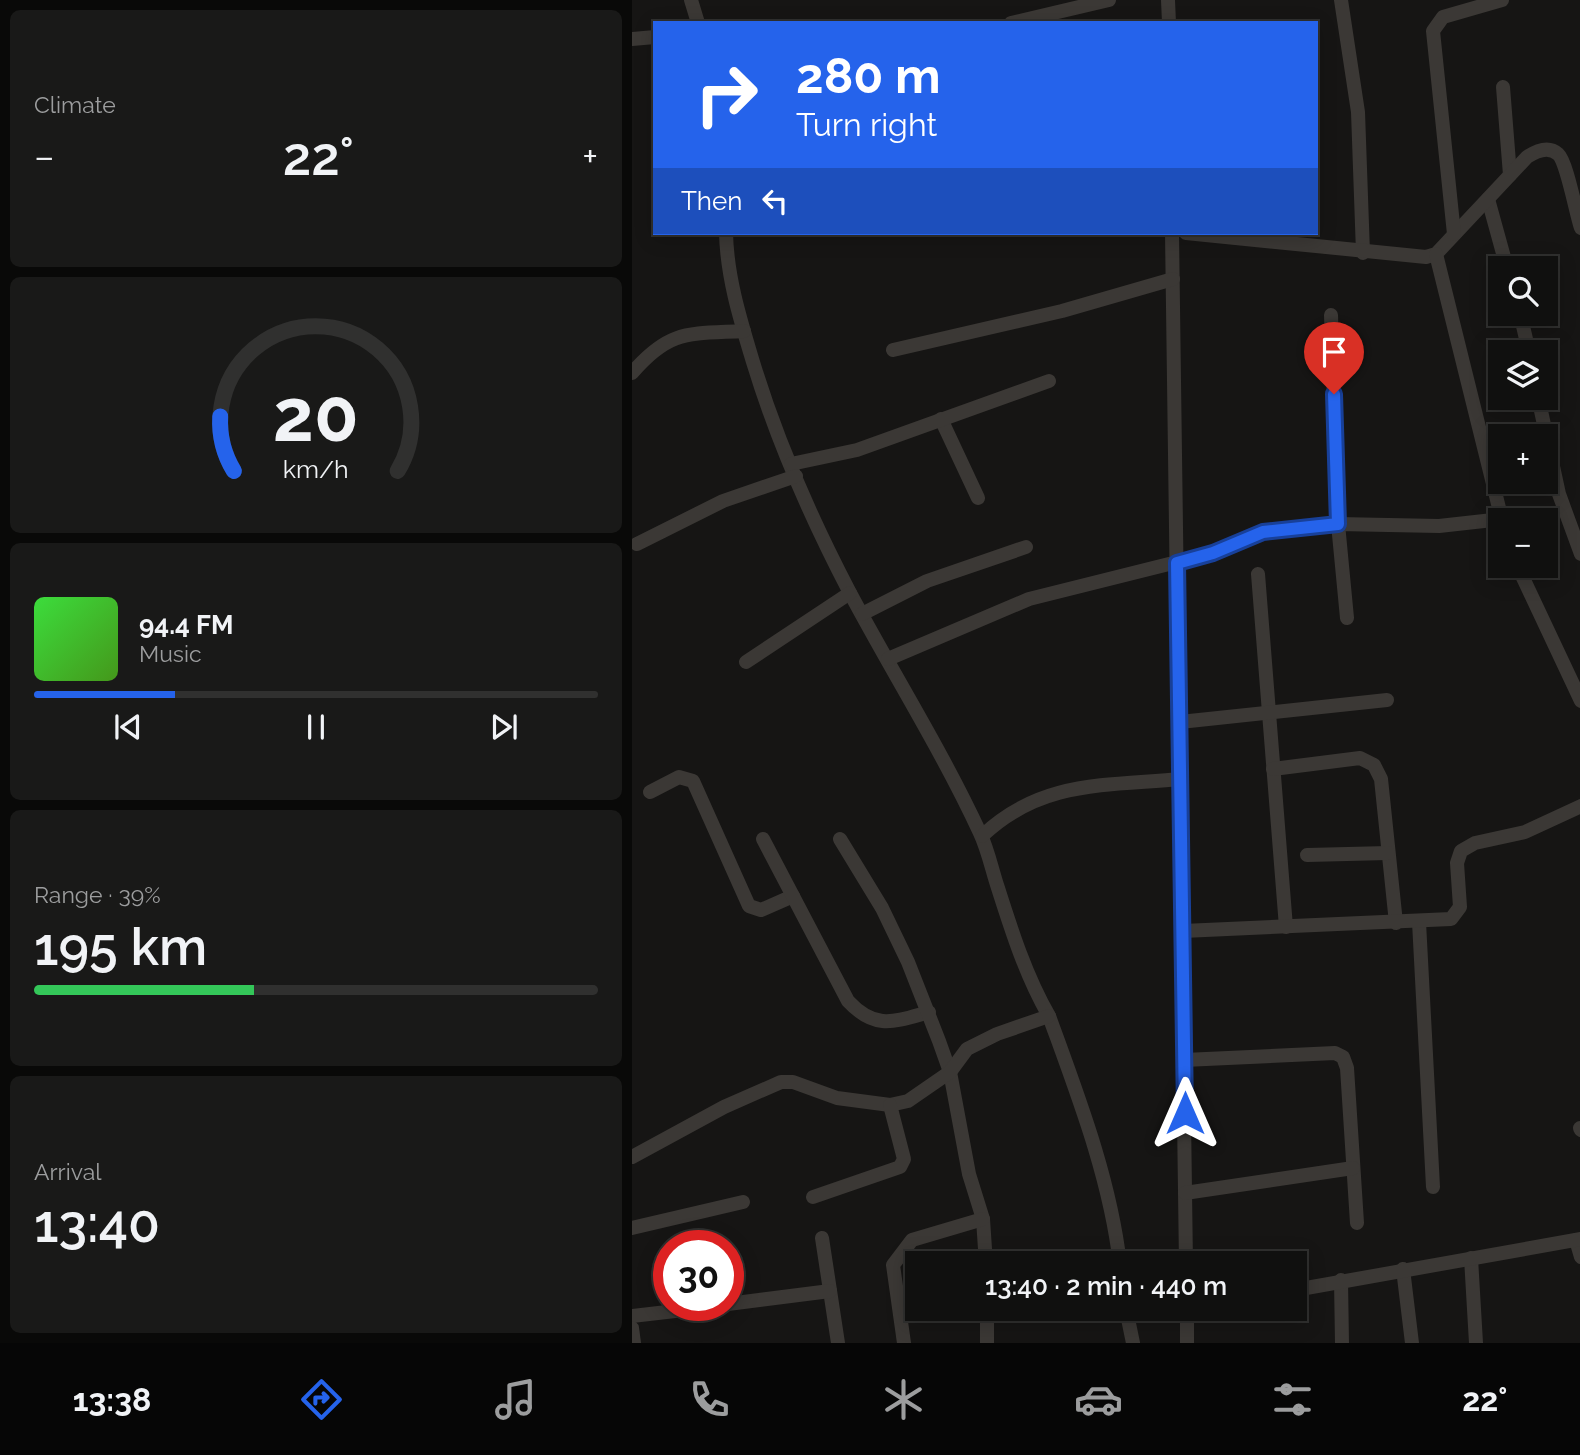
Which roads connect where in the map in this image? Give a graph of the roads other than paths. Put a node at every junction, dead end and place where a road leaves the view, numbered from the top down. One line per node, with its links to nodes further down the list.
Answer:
1 (691, 0): 6 (street)
2 (1109, 0): 7 (street)
3 (1168, 0): 8 (street)
4 (1341, 0): 20 (street)
5 (1502, 0): 15 (street)
6 (697, 21)
7 (1028, 21)
8 (1169, 21)
9 (653, 37): 10 (street)
10 (632, 39)
11 (1503, 87): 12 (street)
12 (1510, 175): 13 (street); 14 (street)
13 (1488, 199): 15 (street); 22 (street)
14 (1580, 228)
15 (1454, 234): 21 (street)
16 (726, 235): 25 (street)
17 (1172, 235): 23 (street)
18 (1226, 235): 19 (street)
19 (1265, 237): 20 (street)
20 (1363, 253): 21 (street)
21 (1436, 254): 33 (street)
22 (1504, 256)
23 (1173, 279): 26 (street); 39 (street)
24 (1331, 316): 35 (street)
25 (744, 331): 27 (street); 31 (street)
26 (893, 350)
27 (632, 373)
28 (1049, 382): 30 (street)
29 (1541, 410): 38 (street)
30 (941, 419): 31 (street); 32 (street)
31 (794, 470): 36 (street); 42 (street)
32 (978, 498)
33 (1499, 508)
34 (1488, 521): 35 (street)
35 (1338, 524): 39 (street); 44 (street)
36 (637, 544)
37 (1026, 547): 43 (street)
38 (1580, 554)
39 (1177, 563): 45 (street); 50 (street)
40 (1258, 574): 49 (street)
41 (1523, 578): 48 (street)
42 (850, 593): 43 (street); 46 (street)
43 (862, 614): 45 (street)
44 (1347, 618)
45 (888, 659): 55 (street)
46 (746, 662)
47 (1387, 700): 49 (street)
48 (1580, 701)
49 (1268, 713): 50 (street); 51 (street)
50 (1180, 722): 52 (street)
51 (1273, 769): 58 (street); 63 (street)
52 (1181, 779): 55 (street); 64 (street)
53 (650, 792): 60 (street)
54 (1580, 806): 61 (street)
55 (982, 836): 66 (street)
56 (763, 839): 60 (street)
57 (840, 839): 65 (street)
58 (1388, 853): 59 (street); 62 (street)
59 (1307, 855)
60 (793, 896): 65 (street)
61 (1419, 922): 62 (street); 72 (street)
62 (1396, 923): 63 (street)
63 (1286, 927): 64 (street)
64 (1183, 931): 67 (street)
65 (929, 1012): 68 (street)
66 (1049, 1016): 68 (street); 82 (street)
67 (1184, 1060): 71 (street); 73 (street)
68 (950, 1072): 69 (street); 76 (street)
69 (890, 1105): 70 (street); 74 (street)
70 (632, 1157)
71 (1353, 1168): 73 (street); 77 (street)
72 (1433, 1187)
73 (1185, 1193): 83 (street)
74 (813, 1197)
75 (743, 1202): 78 (street)
76 (983, 1219): 81 (street); 99 (street)
77 (1357, 1223)
78 (632, 1228)
79 (822, 1238): 89 (street)
80 (1578, 1240): 84 (street); 85 (street)
81 (985, 1251)
82 (1119, 1251)
83 (1186, 1251)
84 (1580, 1257)
85 (1471, 1258): 86 (street); 105 (street)
86 (1403, 1269): 87 (street); 104 (street)
87 (1341, 1280): 88 (street); 103 (street)
88 (1307, 1287)
89 (830, 1291): 90 (street); 98 (street)
90 (744, 1302)
91 (653, 1314): 92 (street)
92 (632, 1316)
93 (987, 1321): 100 (street)
94 (1128, 1321): 101 (street)
95 (1187, 1321): 102 (street)
96 (632, 1328): 97 (street)
97 (634, 1343)
98 (838, 1343)
99 (904, 1343)
100 (987, 1343)
101 (1133, 1343)
102 (1187, 1343)
103 (1342, 1343)
104 (1412, 1343)
105 (1476, 1343)

